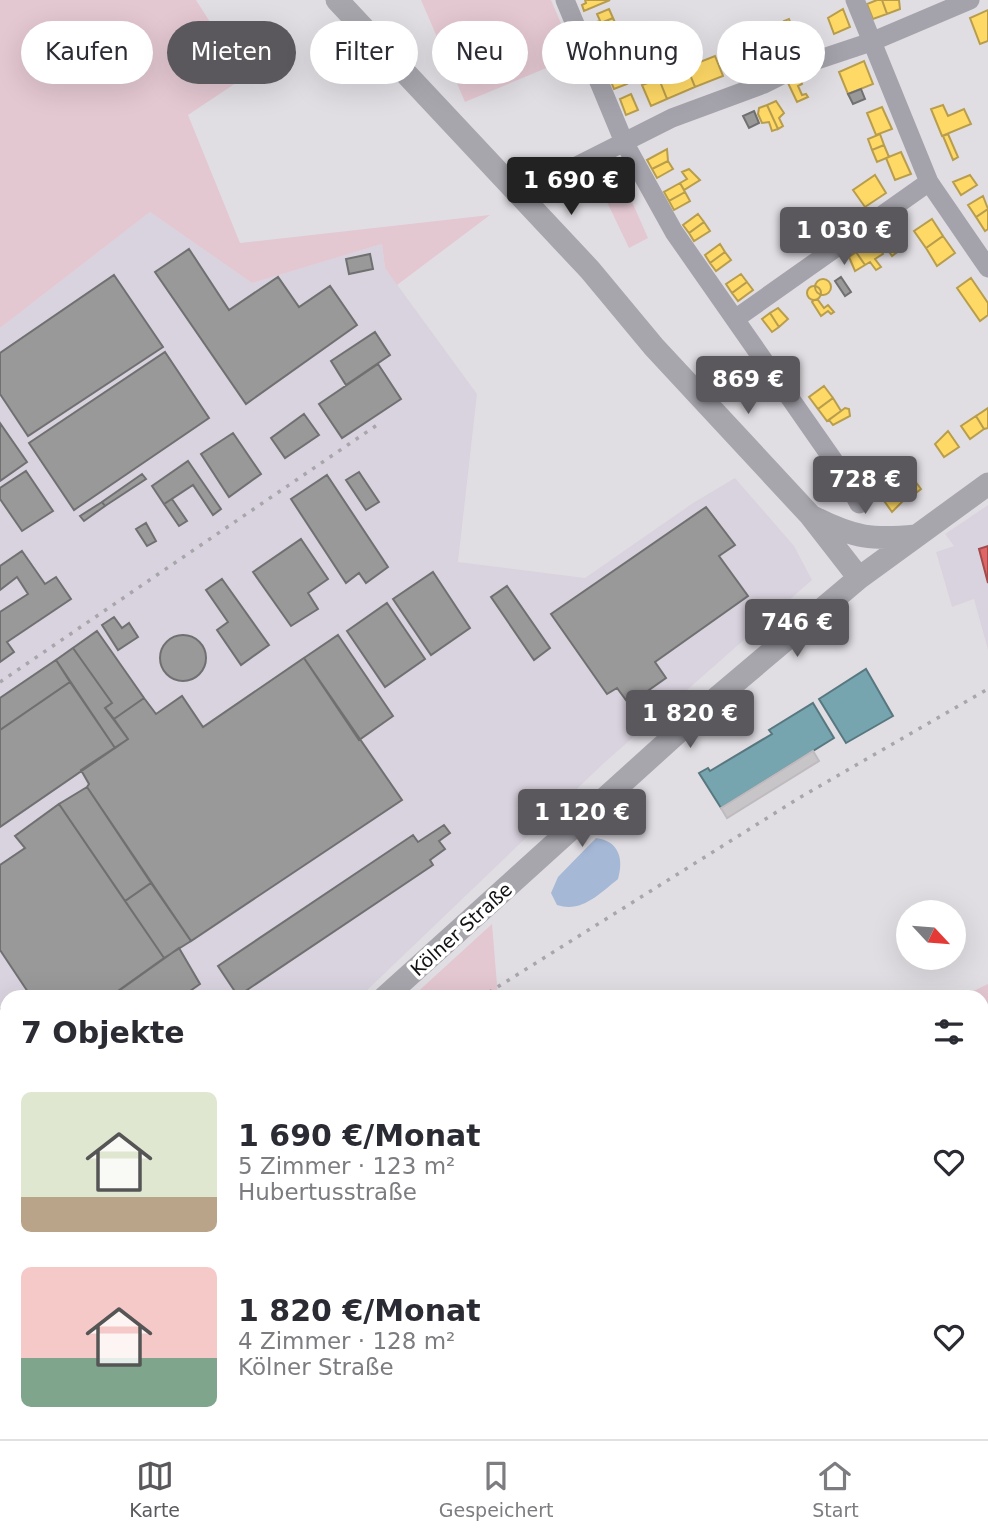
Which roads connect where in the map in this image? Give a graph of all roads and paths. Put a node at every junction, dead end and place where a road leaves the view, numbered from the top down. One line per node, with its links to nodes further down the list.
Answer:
1 (337, 0): 8 (main road)
2 (565, 0): 6 (street)
3 (855, 0): 5 (street)
4 (970, 0): 5 (street)
5 (871, 42): 6 (street); 7 (street)
6 (624, 142): 8 (street); 10 (street)
7 (929, 182): 9 (street); 10 (street)
8 (519, 195): 13 (main road)
9 (988, 268)
10 (735, 319): 12 (street)
11 (988, 484): 14 (main road, Kölner Straße)
12 (859, 504)
13 (810, 515): 14 (main road); 15 (main road)
14 (916, 537): 15 (main road, Kölner Straße)
15 (859, 578): 16 (main road, Kölner Straße)
16 (393, 990)

